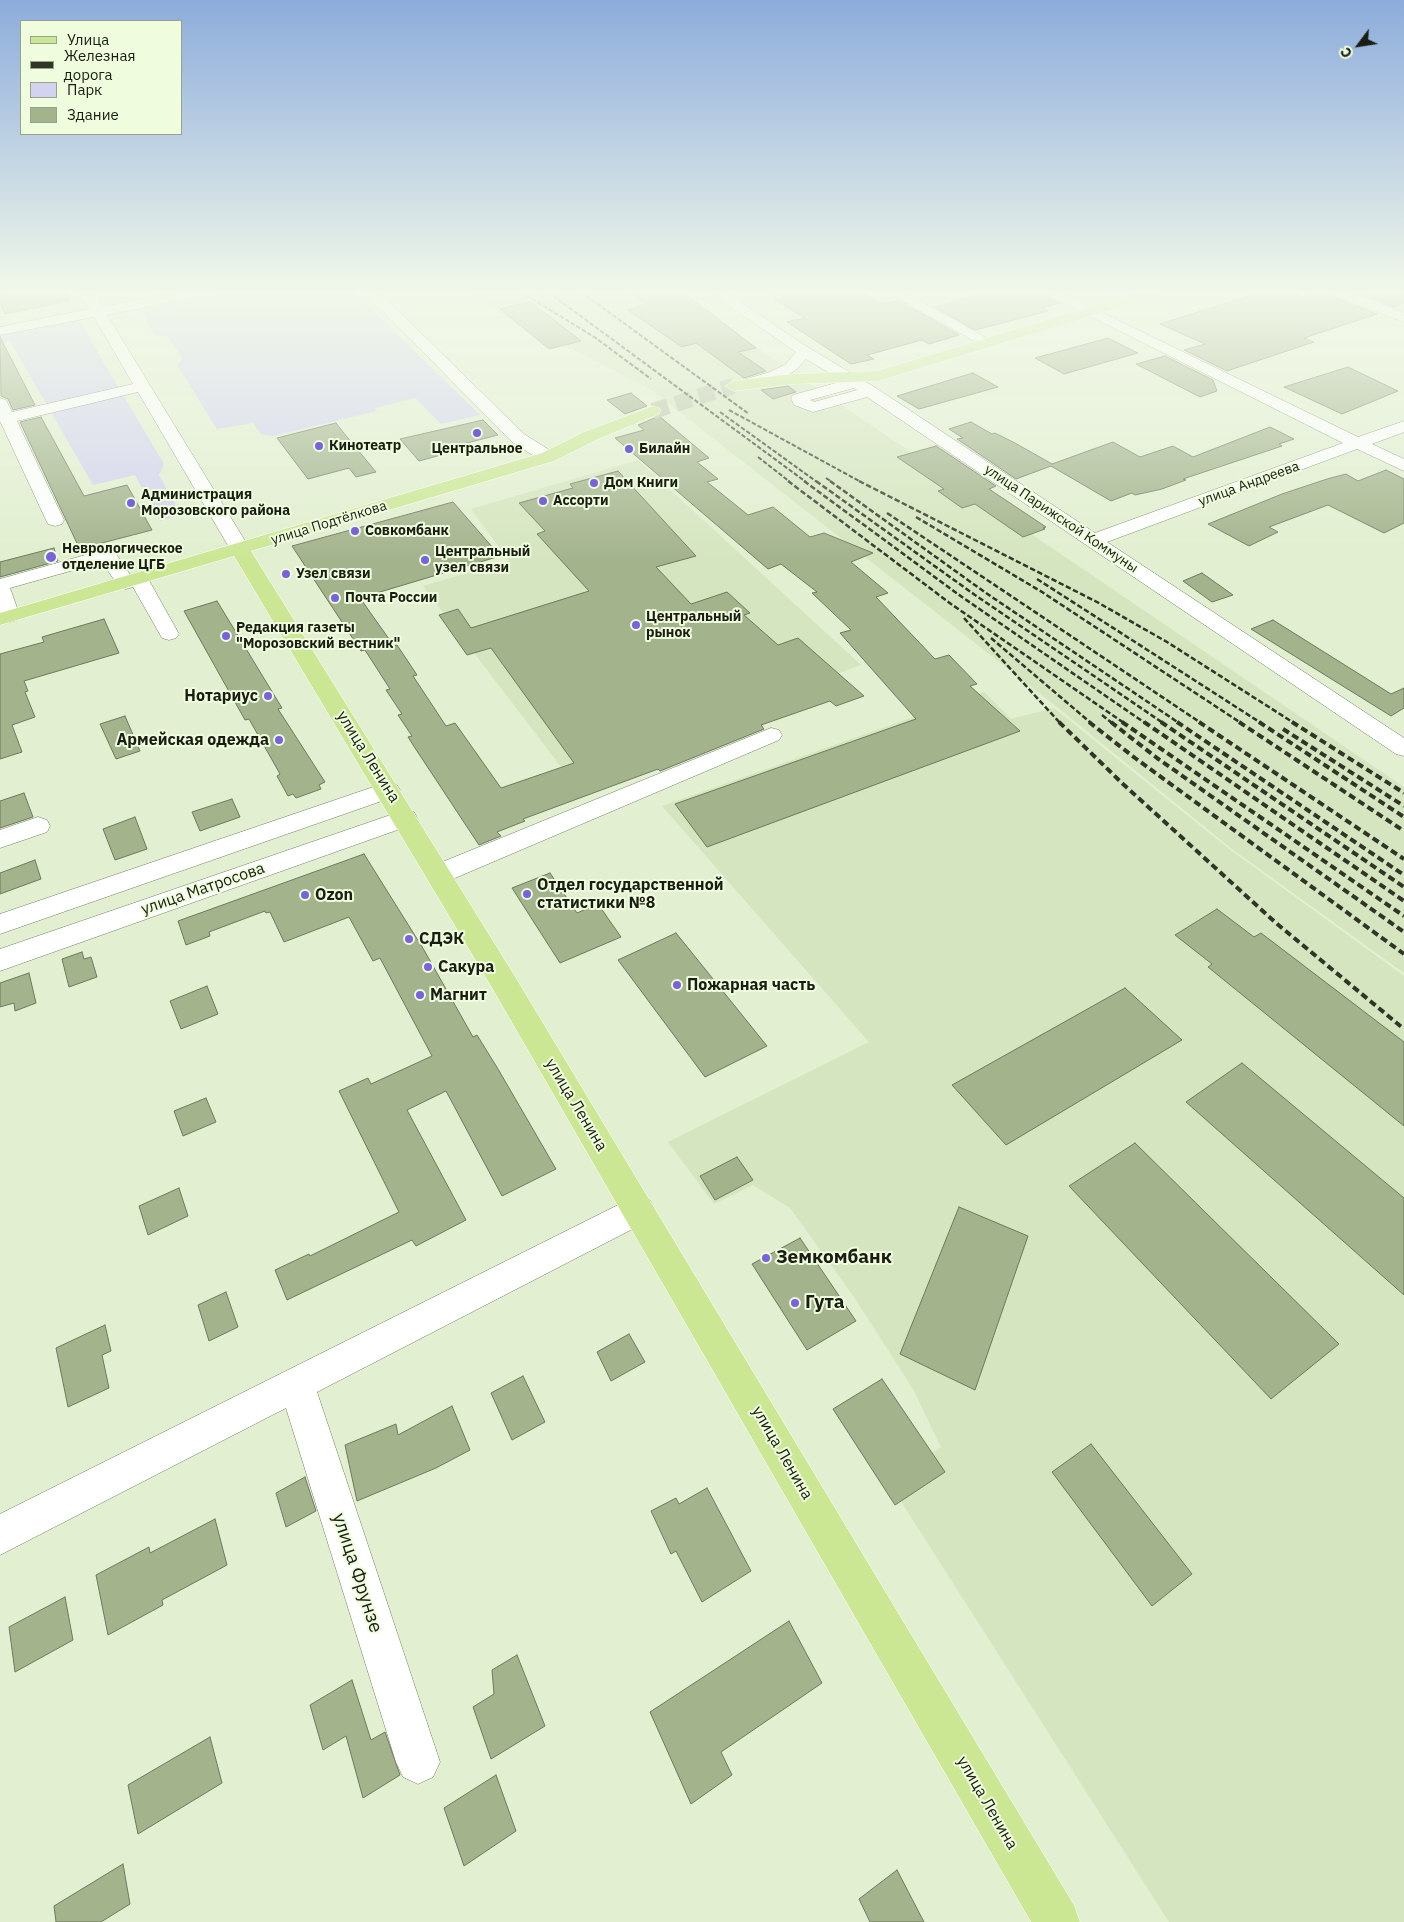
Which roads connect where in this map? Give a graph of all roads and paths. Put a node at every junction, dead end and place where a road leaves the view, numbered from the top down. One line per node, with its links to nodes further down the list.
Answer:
1 (141, 382): 10 (street, улица Ленина)
2 (461, 382): 16 (street)
3 (753, 382): 8 (street)
4 (763, 382): 8 (main road)
5 (837, 382): 9 (main road)
6 (862, 382): 9 (main road)
7 (1232, 382): 15 (street)
8 (749, 383): 11 (main road)
9 (858, 383): 19 (street, улица Парижской Коммуны)
10 (144, 386): 12 (street); 20 (street, улица Ленина)
11 (733, 386)
12 (4, 410): 18 (street)
13 (652, 410): 16 (main road, улица Подтёлкова)
14 (1404, 426): 15 (street, улица Андреева)
15 (1358, 444): 17 (street); 19 (street, улица Андреева)
16 (548, 457): 20 (main road, улица Подтёлкова)
17 (1404, 466)
18 (55, 520)
19 (1094, 540): 26 (street, улица Парижской Коммуны)
20 (240, 549): 21 (main road, улица Подтёлкова); 27 (main road, улица Ленина)
21 (133, 581): 22 (street); 23 (main road, улица Подтёлкова); 24 (street)
22 (0, 586): 23 (street)
23 (5, 618)
24 (169, 634)
25 (770, 735): 31 (street)
26 (1404, 748)
27 (388, 790): 28 (main road, улица Ленина); 32 (street, улица Матросова)
28 (405, 818): 31 (main road, улица Ленина); 33 (street, улица Матросова)
29 (38, 826): 30 (street)
30 (0, 839)
31 (439, 874): 34 (main road, улица Ленина)
32 (0, 924)
33 (0, 960)
34 (638, 1210): 35 (street); 38 (main road, улица Ленина)
35 (296, 1384): 36 (street); 37 (street, улица Фрунзе)
36 (0, 1535)
37 (418, 1762)
38 (1057, 1922)

